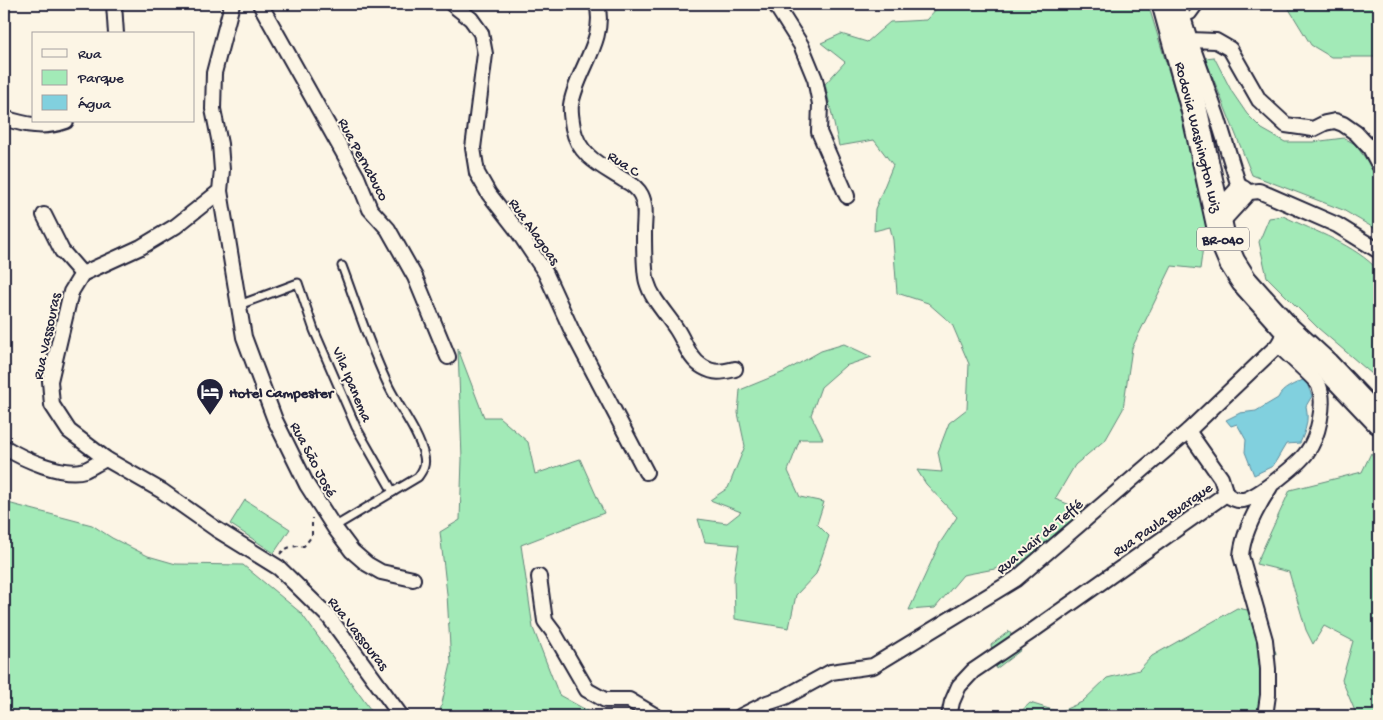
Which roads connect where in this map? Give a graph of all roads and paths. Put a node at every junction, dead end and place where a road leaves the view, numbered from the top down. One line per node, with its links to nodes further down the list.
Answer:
1 (114, 4): 9 (street)
2 (232, 4): 15 (street)
3 (256, 4): 25 (street, Rua Pernabuco)
4 (452, 4): 31 (street, Rua Alagoas)
5 (597, 4): 26 (street, Rua C)
6 (775, 4): 17 (street)
7 (1200, 4): 8 (lane)
8 (1174, 13): 10 (street); 19 (highway, Rodovia Washington Luiz / BR-040)
9 (116, 32)
10 (1190, 40): 13 (street); 16 (street)
11 (4, 118): 12 (street)
12 (63, 122)
13 (1374, 148): 14 (street)
14 (1379, 164)
15 (220, 191): 22 (street); 23 (street, Rua São José)
16 (1242, 193): 19 (highway); 20 (street)
17 (847, 196)
18 (44, 215): 22 (street)
19 (1219, 217): 24 (highway, Rodovia Washington Luiz / BR-040)
20 (1379, 251)
21 (342, 266): 33 (lane)
22 (82, 274): 30 (street, Rua Vassouras)
23 (239, 305): 33 (lane, Vila Ipanema); 35 (street, Rua São José)
24 (1283, 337): 27 (highway, Rodovia Washington Luiz / BR-040); 28 (street, Rua Nair de Teffé); 32 (street, Rua Paula Buarque)
25 (448, 356)
26 (735, 369)
27 (1379, 421)
28 (1188, 431): 34 (street); 43 (street, Rua Nair de Teffé)
29 (4, 447): 30 (street)
30 (106, 459): 37 (street, Rua Vassouras)
31 (646, 472)
32 (1271, 484): 34 (street, Rua Paula Buarque); 46 (street)
33 (393, 492): 36 (lane)
34 (1226, 494): 40 (street, Rua Paula Buarque)
35 (316, 498): 36 (street, Rua São José); 37 (path)
36 (334, 527): 39 (street, Rua São José)
37 (270, 562): 41 (street, Rua Vassouras)
38 (539, 577): 42 (street)
39 (413, 579)
40 (952, 702): 44 (street); 45 (street, Rua Paula Buarque)
41 (401, 716)
42 (656, 716)
43 (741, 716)
44 (943, 716)
45 (949, 716)
46 (1265, 716)

